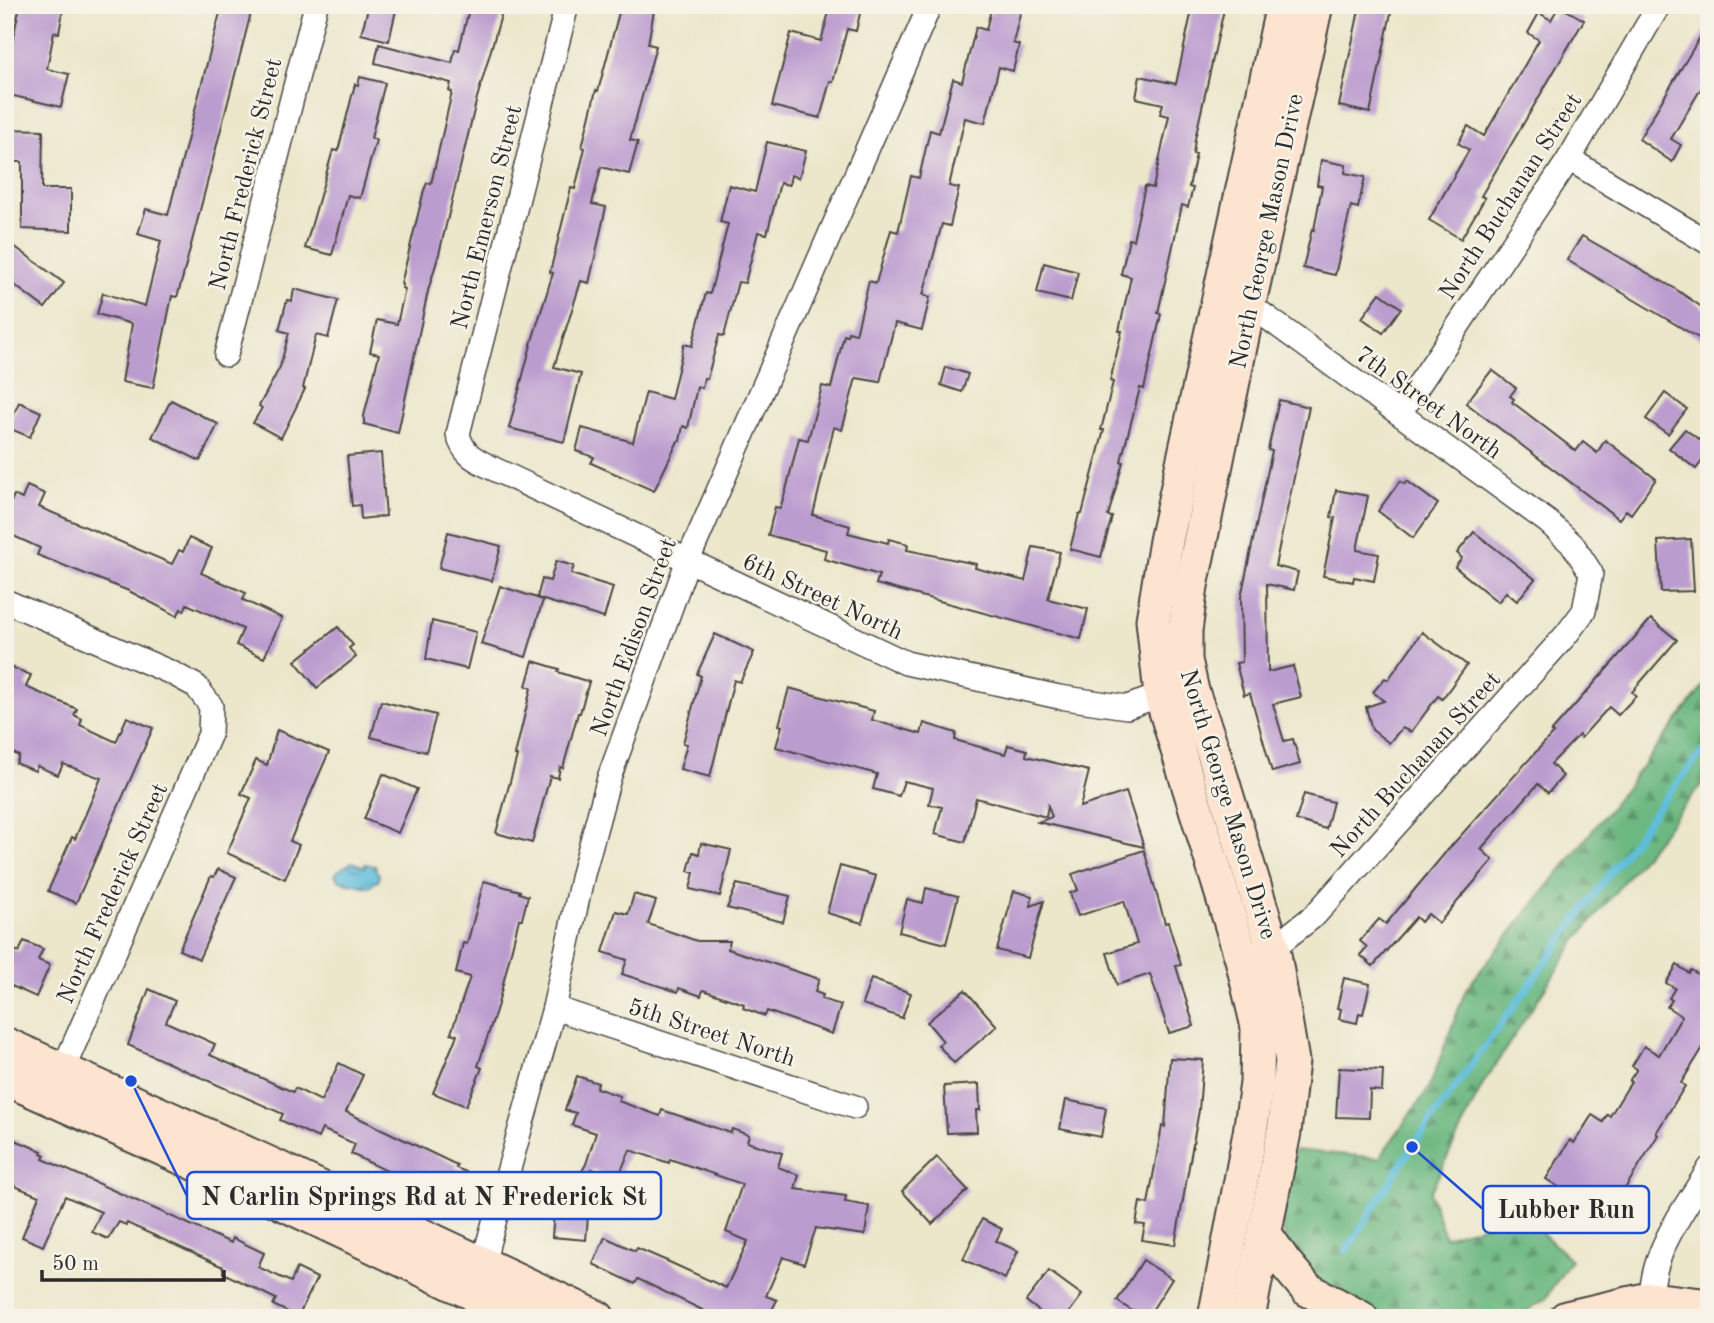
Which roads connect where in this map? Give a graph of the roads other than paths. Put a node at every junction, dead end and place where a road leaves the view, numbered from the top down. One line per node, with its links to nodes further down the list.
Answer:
1 (316, 5): 10 (street, North Frederick Street)
2 (567, 5): 12 (street, North Emerson Street)
3 (930, 5): 13 (street, North Edison Street)
4 (1283, 5): 9 (main road, North George Mason Drive)
5 (1316, 5): 9 (main road, North George Mason Drive)
6 (1659, 5): 7 (street, North Buchanan Street)
7 (1569, 159): 8 (street); 11 (street, North Buchanan Street)
8 (1709, 243)
9 (1236, 295): 11 (street, 7th Street North); 16 (main road, North George Mason Drive)
10 (226, 355)
11 (1400, 413): 14 (street, 7th Street North)
12 (460, 442): 13 (street, 6th Street North)
13 (688, 560): 16 (street, 6th Street North); 19 (street, North Edison Street)
14 (1591, 573): 17 (street, North Buchanan Street)
15 (5, 601): 22 (street, North Frederick Street)
16 (1177, 693): 17 (main road, North George Mason Drive); 18 (main road, North George Mason Drive)
17 (1273, 948): 18 (street, North Buchanan Street); 25 (main road, North George Mason Drive)
18 (1242, 959): 31 (main road, North George Mason Drive)
19 (554, 1007): 23 (street, 5th Street North); 26 (street, North Edison Street)
20 (5, 1044): 22 (main road)
21 (5, 1078): 22 (main road)
22 (56, 1084): 26 (main road)
23 (855, 1107)
24 (1709, 1169): 28 (street)
25 (1265, 1234): 32 (main road, North George Mason Drive); 33 (main road)
26 (479, 1292): 29 (main road); 30 (main road)
27 (1709, 1306): 28 (main road)
28 (1651, 1308): 34 (main road)
29 (525, 1318)
30 (598, 1318)
31 (1216, 1318)
32 (1248, 1318)
33 (1361, 1318)
34 (1566, 1318)

